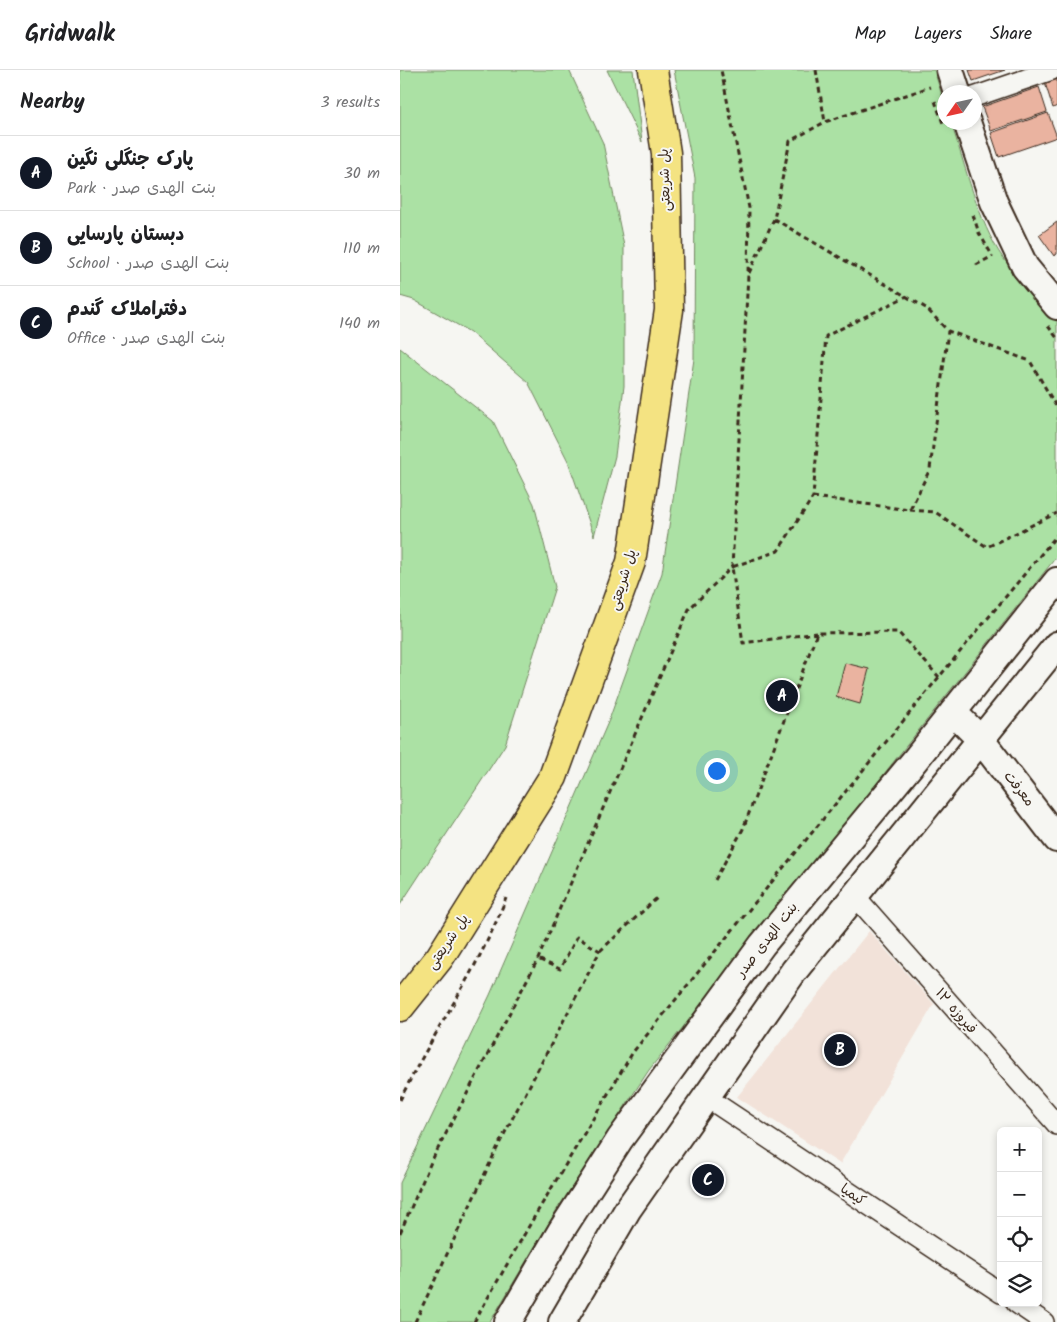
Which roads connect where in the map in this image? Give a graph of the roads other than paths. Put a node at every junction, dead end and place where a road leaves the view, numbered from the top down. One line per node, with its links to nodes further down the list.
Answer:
1 (653, 70): 12 (main road, پل شریعتی)
2 (1052, 70): 3 (street)
3 (982, 94)
4 (970, 130): 5 (street)
5 (1057, 306)
6 (1057, 581): 8 (street, بنت الهدی صدر)
7 (1057, 645): 9 (street)
8 (953, 712): 9 (street, معرفت); 17 (street, بنت الهدی صدر)
9 (980, 740): 10 (street, معرفت); 11 (street)
10 (1057, 839)
11 (855, 896): 13 (street); 14 (street, فیروزه ۱۲)
12 (400, 1007)
13 (706, 1097): 15 (street, کیمیا); 18 (street)
14 (1057, 1125)
15 (997, 1290)
16 (1022, 1307): 19 (street)
17 (508, 1322)
18 (562, 1322)
19 (1044, 1322)

